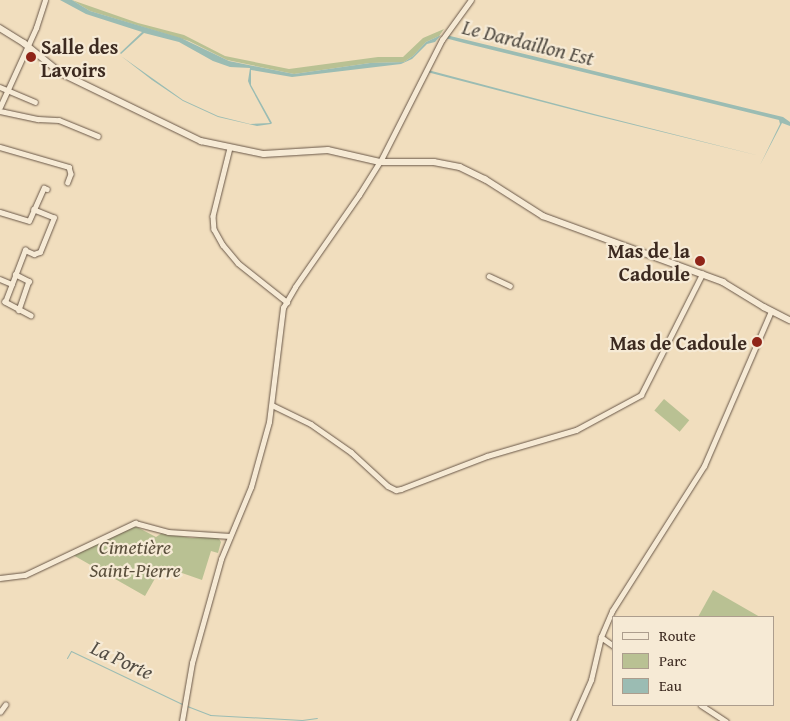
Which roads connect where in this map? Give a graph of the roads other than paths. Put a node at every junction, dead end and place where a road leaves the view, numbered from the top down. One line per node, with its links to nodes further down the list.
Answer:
1 (45, 0): 4 (street)
2 (470, 0): 13 (street)
3 (0, 28): 4 (street)
4 (27, 46): 6 (street); 12 (street)
5 (0, 87): 6 (street)
6 (7, 89): 7 (street); 8 (street)
7 (35, 102)
8 (0, 107)
9 (0, 111): 10 (street)
10 (98, 136)
11 (0, 147): 14 (street)
12 (230, 148): 13 (street); 24 (street)
13 (380, 162): 19 (street); 24 (street)
14 (68, 182)
15 (47, 189): 16 (street)
16 (34, 210): 17 (street); 18 (street)
17 (0, 212)
18 (16, 274): 22 (street); 25 (street)
19 (702, 274): 26 (street); 29 (street)
20 (489, 276): 23 (street)
21 (0, 279): 22 (street)
22 (12, 284): 25 (street)
23 (510, 286)
24 (287, 302): 29 (street)
25 (19, 310): 27 (street)
26 (771, 311): 28 (street); 32 (street)
27 (31, 316)
28 (790, 320)
29 (272, 406): 30 (street)
30 (230, 536): 31 (street); 37 (street)
31 (0, 578)
32 (601, 637): 33 (street); 38 (street)
33 (612, 645)
34 (6, 705): 36 (street)
35 (703, 706): 39 (street)
36 (0, 712)
37 (182, 721)
38 (573, 721)
39 (726, 721)

